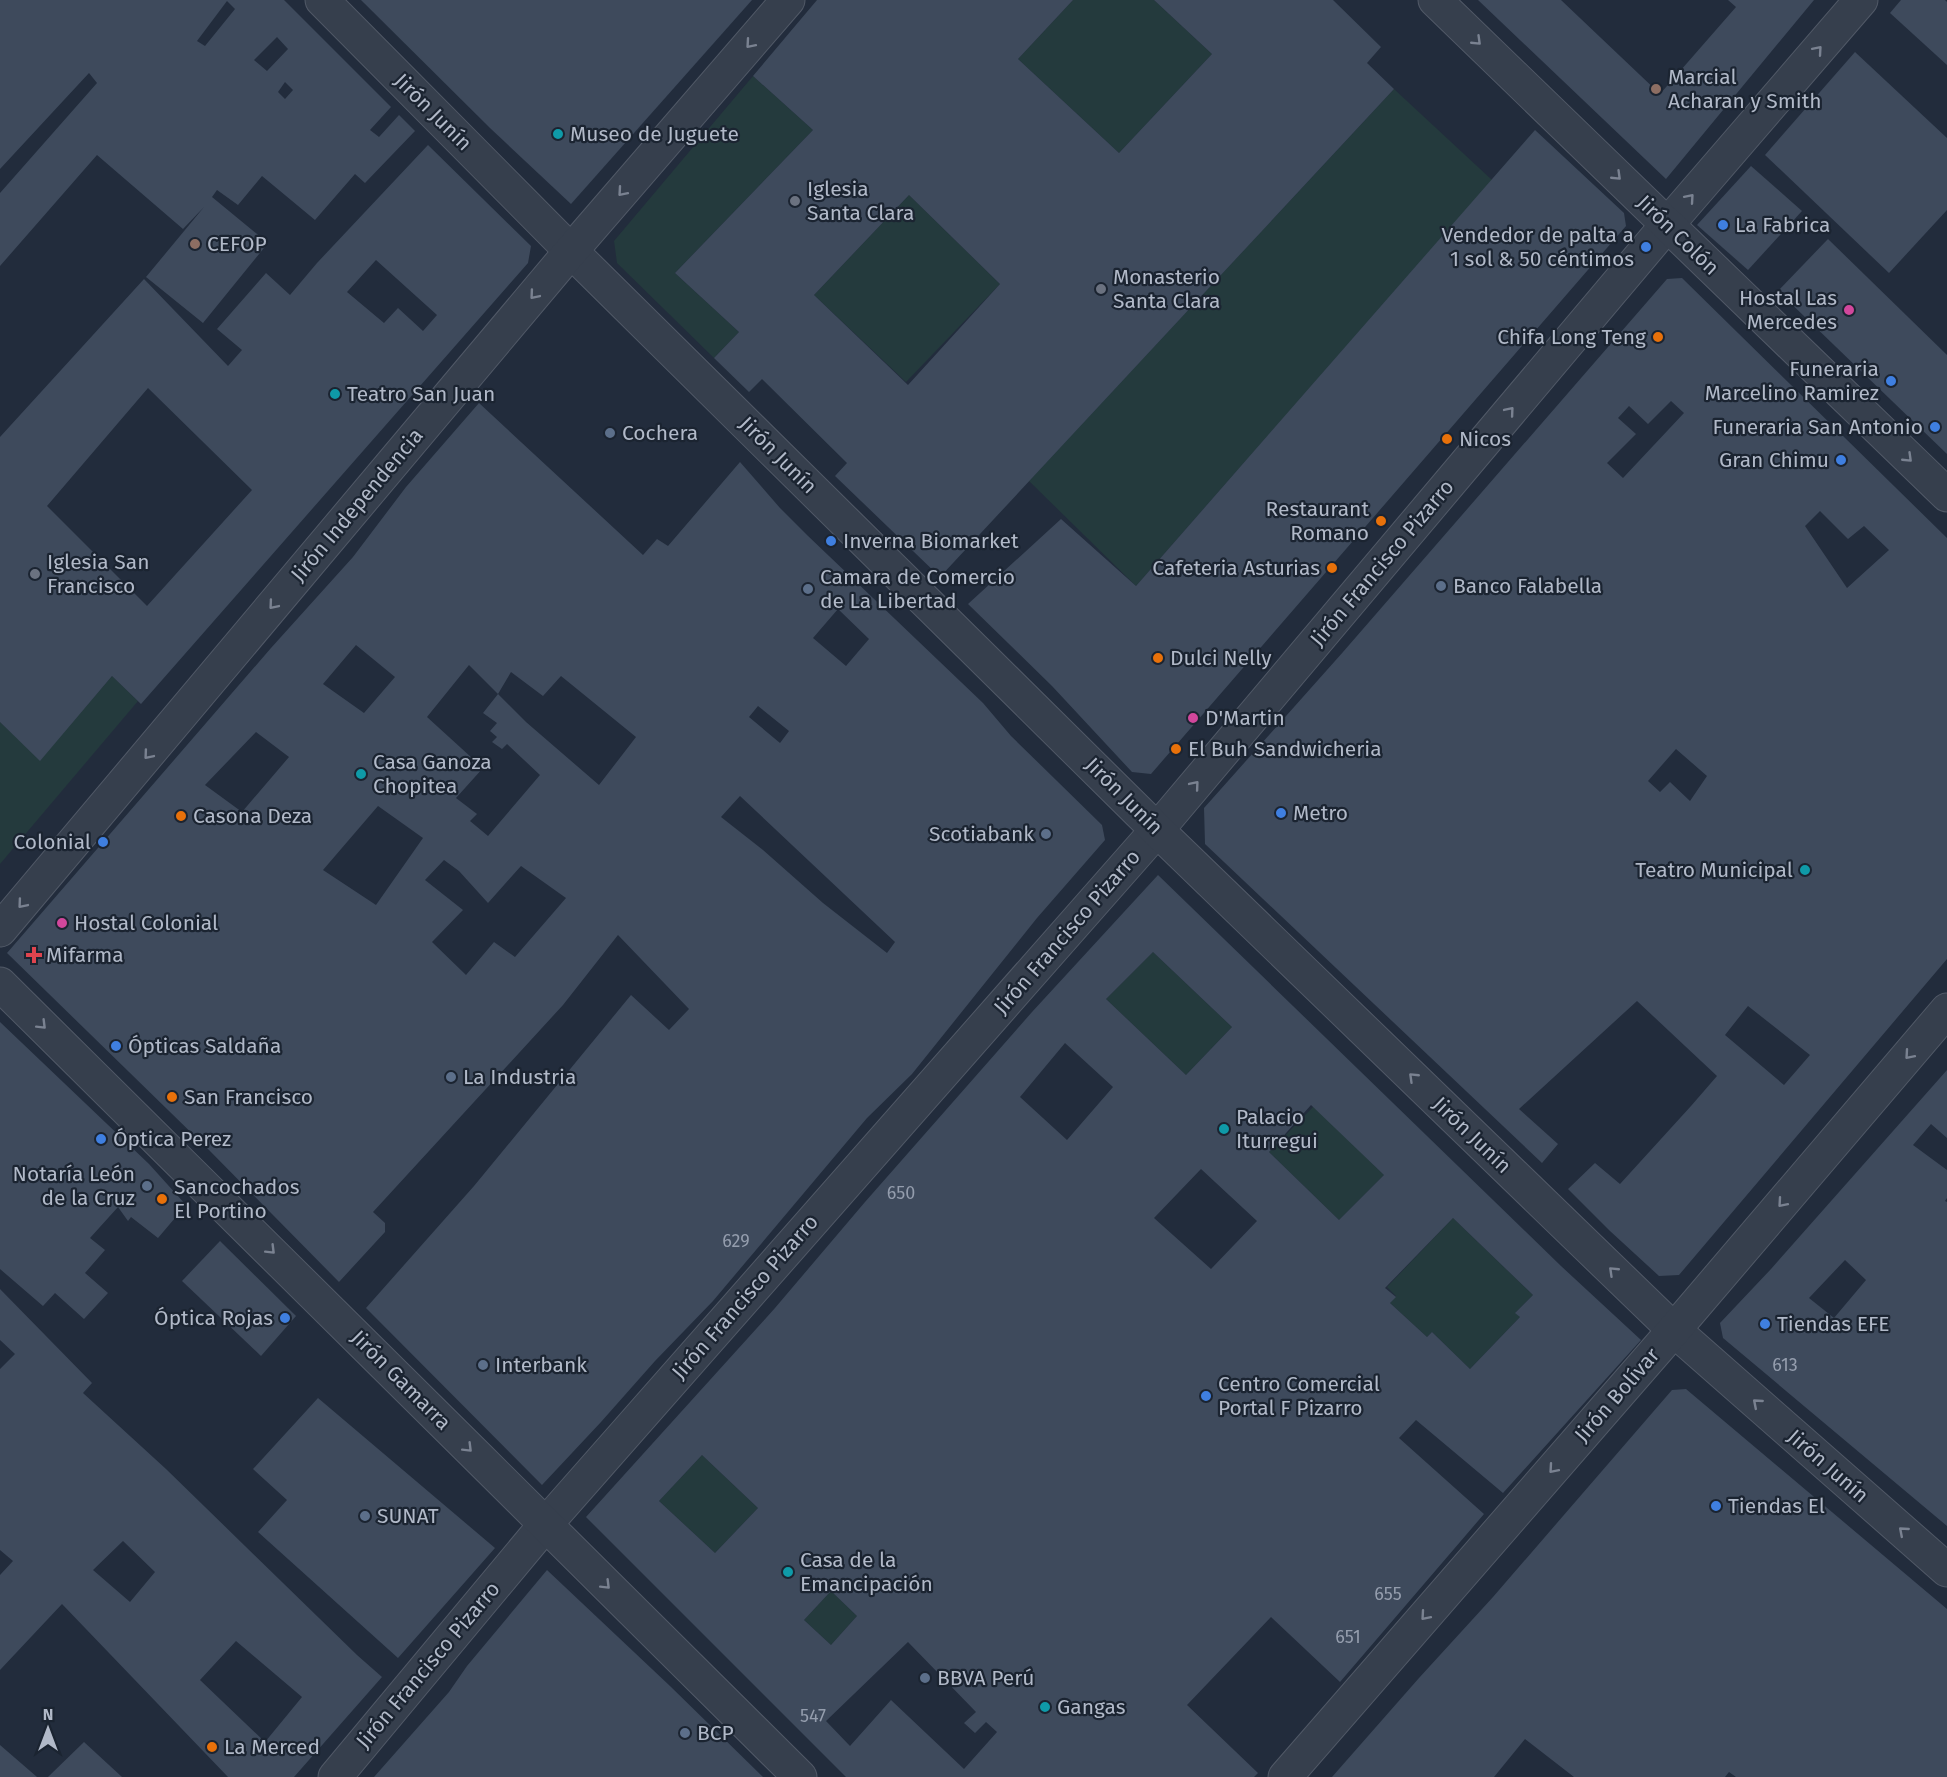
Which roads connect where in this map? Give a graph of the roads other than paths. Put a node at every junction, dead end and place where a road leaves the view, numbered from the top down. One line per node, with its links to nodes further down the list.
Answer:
1 (322, 0): 6 (street, Jirón Junín)
2 (788, 0): 6 (street, Jirón Independencia, one-way to 6)
3 (1435, 0): 5 (street, Jirón Colón, one-way to 5)
4 (1862, 0): 5 (street, Jirón Francisco Pizarro, one-way to 4)
5 (1667, 225): 7 (street, Jirón Colón, one-way to 7); 8 (street, Jirón Francisco Pizarro, one-way to 5)
6 (571, 250): 8 (street, Jirón Junín); 9 (street, Jirón Independencia, one-way to 9)
7 (1947, 495)
8 (1157, 830): 12 (street, Jirón Junín, one-way to 8); 13 (street, Jirón Francisco Pizarro)
9 (0, 930)
10 (0, 984): 13 (street, Jirón Gamarra, one-way to 13)
11 (1947, 1010): 12 (street, Jirón Bolívar, one-way to 12)
12 (1674, 1330): 14 (street, Jirón Junín, one-way to 12); 17 (street, Jirón Bolívar, one-way to 17)
13 (545, 1525): 15 (street, Jirón Francisco Pizarro); 16 (street, Jirón Gamarra, one-way to 16)
14 (1947, 1570)
15 (335, 1777)
16 (800, 1777)
17 (1285, 1777)

